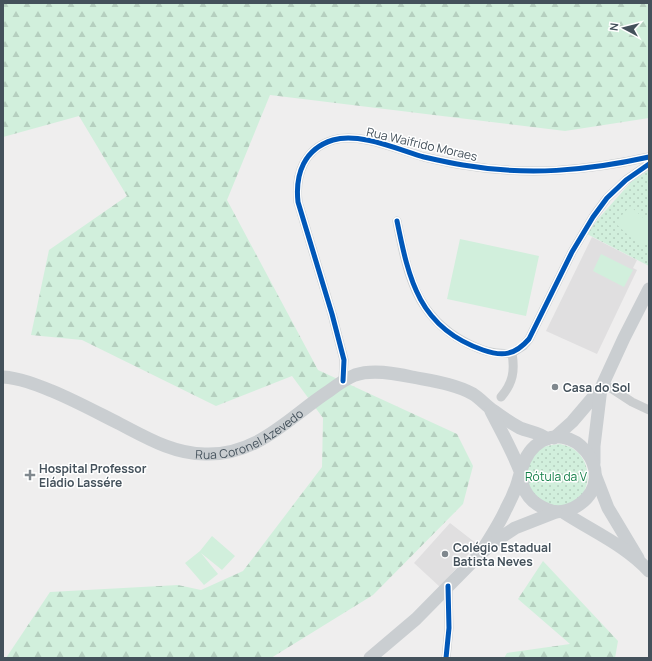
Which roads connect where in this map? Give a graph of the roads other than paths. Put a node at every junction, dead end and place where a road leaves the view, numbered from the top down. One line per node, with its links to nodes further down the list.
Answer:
1 (649, 157): 6 (street, Rua Waifrido Moraes)
2 (649, 164): 5 (street)
3 (397, 221): 5 (street)
4 (649, 289): 9 (main road)
5 (512, 353): 10 (street)
6 (344, 360): 8 (street, Rua Waifrido Moraes); 8 (street, Rua Waifrido Moraes)
7 (3, 377): 8 (main road, Rua Coronel Azevedo)
8 (349, 378): 11 (main road, Rua Coronel Azevedo)
9 (602, 386): 12 (street); 13 (main road); 14 (main road)
10 (501, 397)
11 (490, 409): 13 (main road, Rua Coronel Azevedo); 15 (main road, Rua Coronel Azevedo)
12 (649, 410)
13 (550, 439): 14 (main road); 15 (main road)
14 (594, 463): 16 (main road)
15 (520, 473): 17 (main road); 18 (main road)
16 (596, 477): 17 (main road); 19 (main road)
17 (560, 512): 18 (main road); 19 (main road)
18 (480, 554): 20 (main road)
19 (646, 568)
20 (448, 586): 21 (main road); 22 (street)
21 (370, 658)
22 (446, 658)

